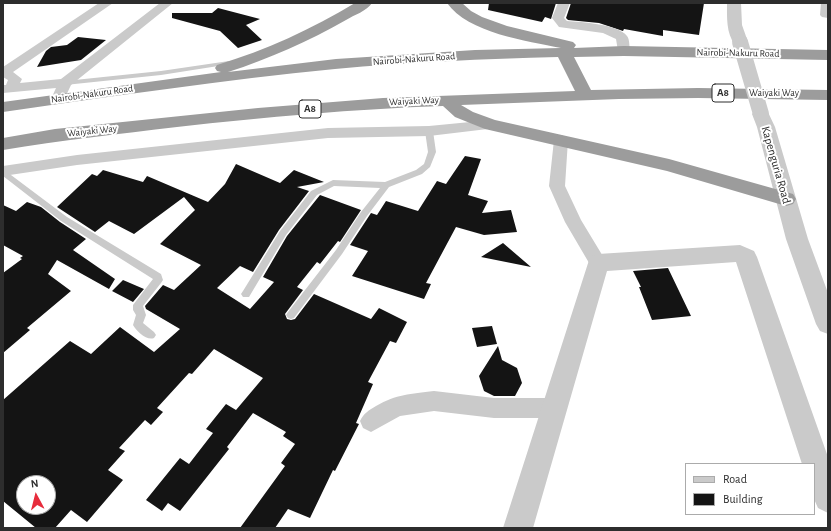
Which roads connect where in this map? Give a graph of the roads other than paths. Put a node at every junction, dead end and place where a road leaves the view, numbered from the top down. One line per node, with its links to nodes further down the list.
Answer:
1 (107, 3): 17 (street)
2 (167, 3): 15 (street)
3 (365, 3): 14 (highway)
4 (454, 3): 11 (highway)
5 (564, 3): 11 (street)
6 (723, 3): 10 (street)
7 (734, 3): 10 (street, Kapenguria Road)
8 (827, 3): 9 (street)
9 (826, 16)
10 (735, 25): 29 (street, Kapenguria Road, bridge)
11 (624, 51): 12 (highway, Nairobi-Nakuru Road); 13 (highway, Nairobi-Nakuru Road)
12 (564, 53): 16 (highway, Nairobi-Nakuru Road); 18 (highway)
13 (828, 55)
14 (240, 62): 15 (lane); 16 (highway)
15 (65, 83): 17 (street); 20 (street)
16 (170, 83): 20 (highway, Nairobi-Nakuru Road)
17 (7, 88)
18 (585, 95): 19 (highway, Waiyaki Way / A8); 21 (highway, Waiyaki Way / A8)
19 (828, 95)
20 (58, 99): 22 (highway, Nairobi-Nakuru Road)
21 (448, 100): 23 (highway); 26 (highway, Waiyaki Way / A8)
22 (3, 107)
23 (491, 125): 24 (street); 25 (highway)
24 (429, 131): 27 (street); 28 (lane)
25 (561, 140): 29 (highway); 30 (street)
26 (3, 144)
27 (3, 171): 34 (lane)
28 (386, 185): 31 (lane); 32 (lane)
29 (786, 199): 33 (street, Kapenguria Road)
30 (598, 263): 35 (street); 37 (street)
31 (246, 294)
32 (291, 315)
33 (828, 324)
34 (151, 335)
35 (555, 408): 36 (street); 38 (street)
36 (371, 421)
37 (828, 498)
38 (518, 528)

